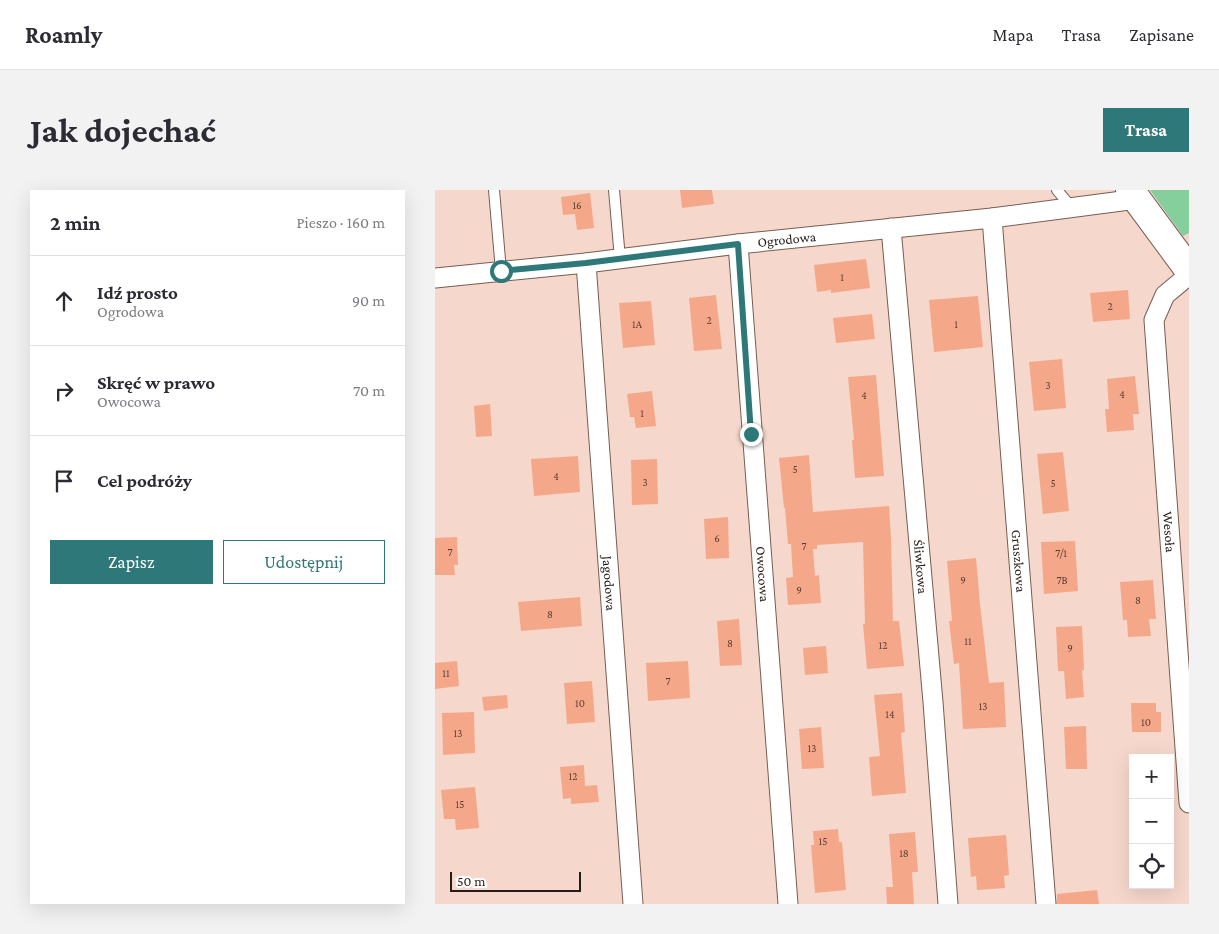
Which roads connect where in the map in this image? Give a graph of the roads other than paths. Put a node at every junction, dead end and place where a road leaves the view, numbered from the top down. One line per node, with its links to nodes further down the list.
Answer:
1 (495, 190): 12 (lane)
2 (614, 190): 9 (lane)
3 (1057, 190): 5 (lane)
4 (1133, 195): 5 (street, Ogrodowa); 11 (street)
5 (1072, 208): 6 (street, Ogrodowa)
6 (992, 218): 7 (street, Ogrodowa); 19 (street, Gruszkowa)
7 (891, 228): 8 (street, Ogrodowa); 18 (street, Śliwkowa)
8 (738, 244): 9 (street, Ogrodowa); 17 (street, Owocowa)
9 (620, 259): 10 (street, Ogrodowa)
10 (586, 263): 12 (street, Ogrodowa); 16 (street, Jagodowa)
11 (1189, 270)
12 (501, 271): 14 (street, Ogrodowa)
13 (1189, 275): 15 (street, Wesoła)
14 (435, 278)
15 (1189, 803)
16 (633, 904)
17 (788, 904)
18 (948, 904)
19 (1046, 904)

